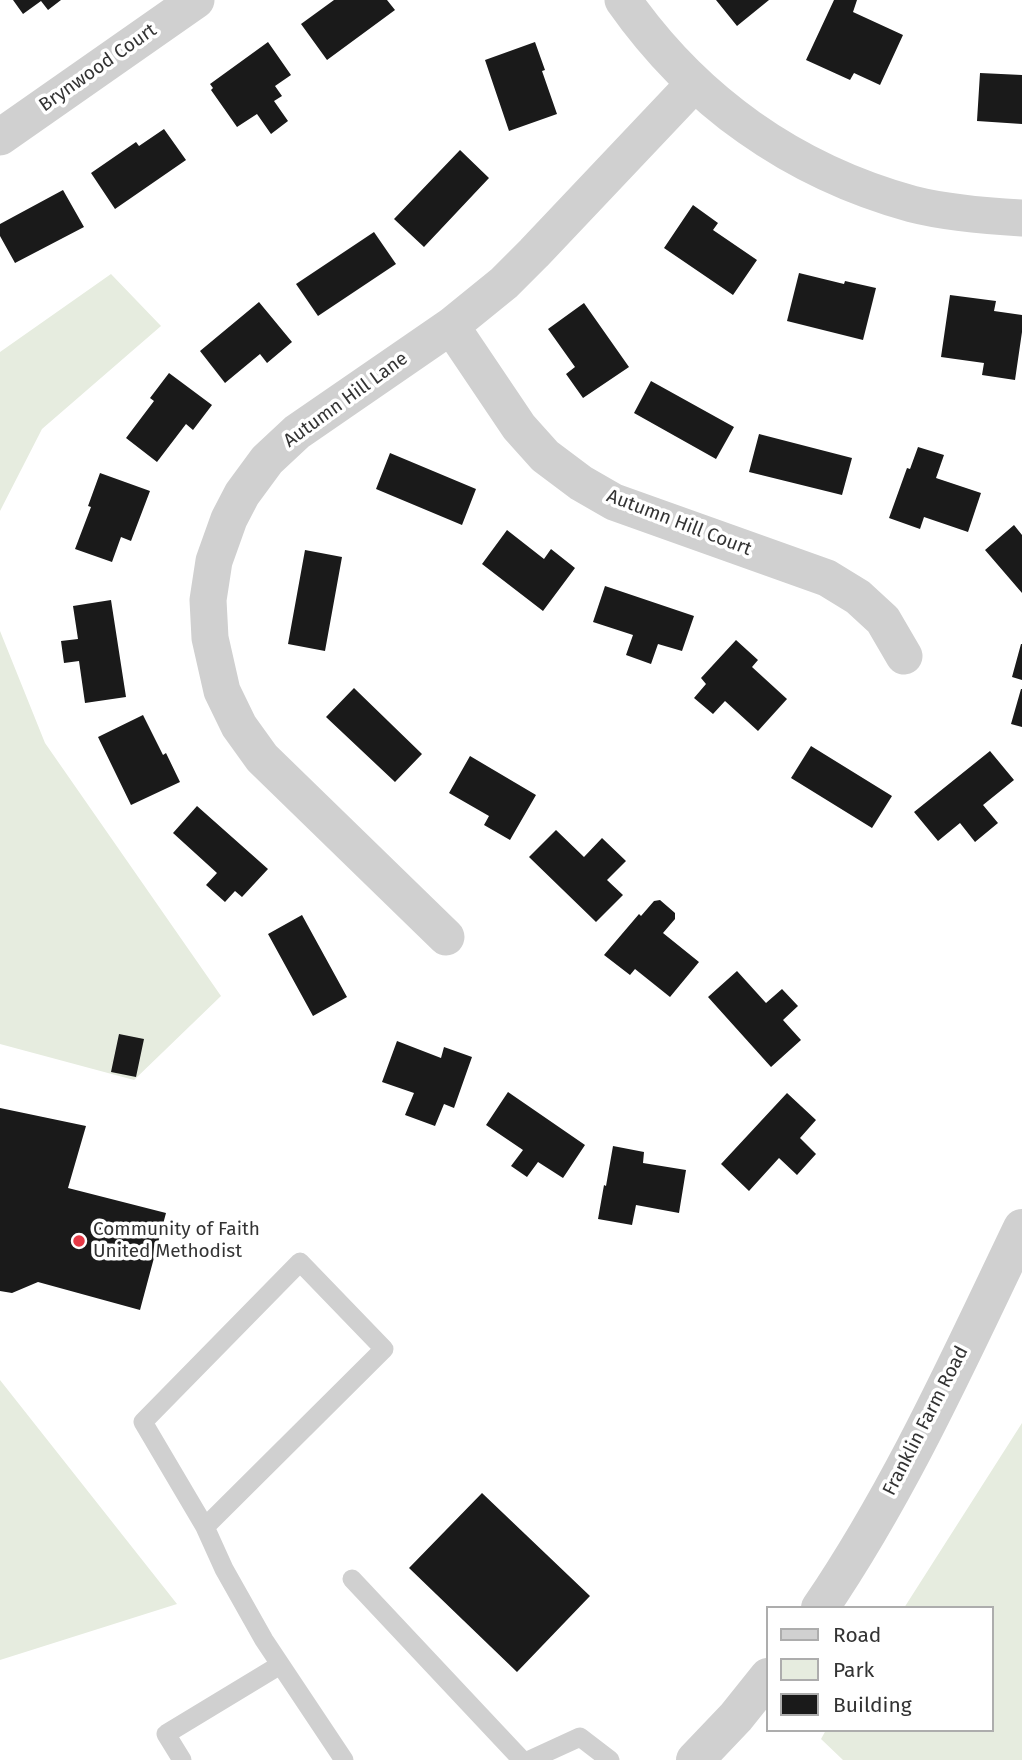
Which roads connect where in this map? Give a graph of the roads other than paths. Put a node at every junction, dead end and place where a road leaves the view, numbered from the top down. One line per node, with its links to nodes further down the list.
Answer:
1 (196, 0): 4 (street, Brynwood Court)
2 (623, 0): 3 (street)
3 (694, 84): 5 (street); 6 (street, Autumn Hill Lane)
4 (0, 137)
5 (1022, 218)
6 (451, 326): 7 (street, Autumn Hill Court); 8 (street, Autumn Hill Lane)
7 (904, 656)
8 (446, 937)
9 (1022, 1227): 12 (street, Franklin Farm Road)
10 (205, 1527): 10 (lane); 13 (lane)
11 (352, 1579): 17 (lane)
12 (821, 1606)
13 (280, 1665): 15 (lane); 16 (lane)
14 (766, 1680): 20 (street)
15 (182, 1760)
16 (344, 1760)
17 (522, 1760)
18 (530, 1760): 19 (lane)
19 (610, 1760)
20 (695, 1760)

